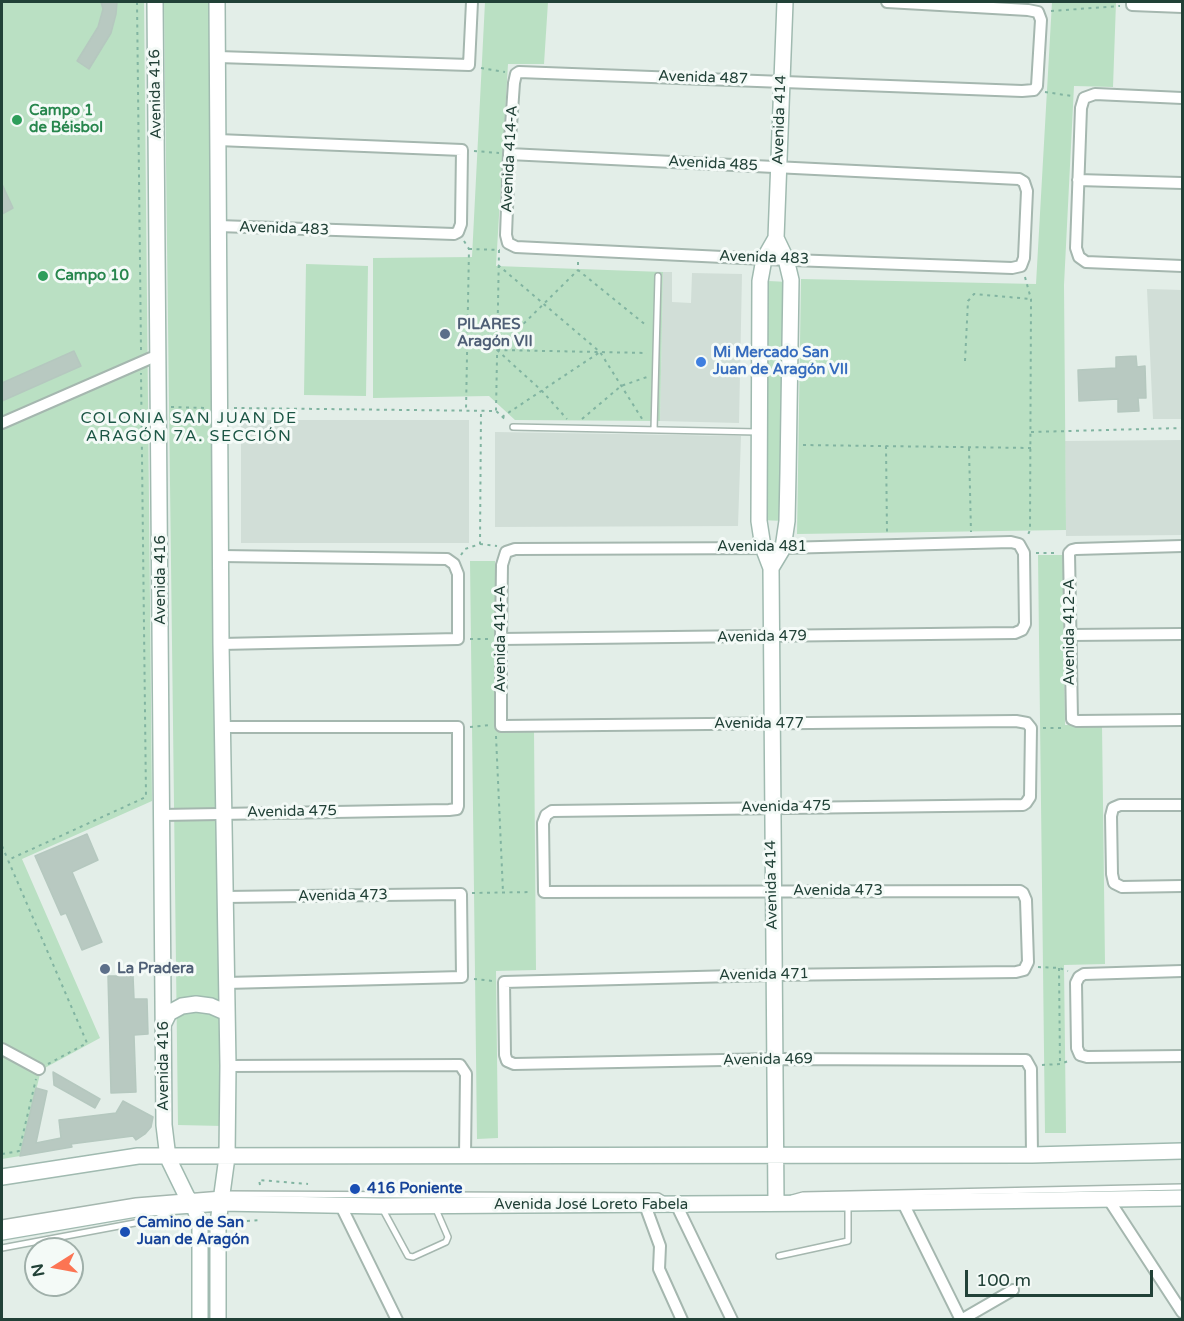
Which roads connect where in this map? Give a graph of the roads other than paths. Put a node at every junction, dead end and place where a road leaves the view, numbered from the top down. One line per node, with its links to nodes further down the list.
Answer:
1 (155, 2): 50 (street, Avenida 416)
2 (217, 2): 8 (street)
3 (472, 2): 8 (street)
4 (785, 2): 10 (street, Avenida 414)
5 (887, 2): 10 (street, Avenida 487)
6 (1132, 3): 7 (street)
7 (1182, 7)
8 (218, 57): 12 (street)
9 (516, 74): 10 (street, Avenida 487); 13 (street, Avenida 414-A)
10 (781, 81): 14 (street, Avenida 414)
11 (1182, 98): 15 (street)
12 (218, 140): 17 (street); 17 (street, Avenida 483)
13 (509, 154): 14 (street, Avenida 485); 19 (street, Avenida 414-A)
14 (778, 167): 18 (street, Avenida 414); 22 (street, Avenida 485)
15 (1078, 180): 16 (street); 23 (street)
16 (1182, 183)
17 (218, 226): 34 (street)
18 (776, 238): 20 (street, Avenida 414); 21 (street, Avenida 414)
19 (508, 243): 20 (street, Avenida 483)
20 (764, 259): 21 (street, Avenida 483); 29 (street, Avenida 414)
21 (786, 260): 22 (street, Avenida 483); 32 (street, Avenida 414)
22 (1021, 266)
23 (1182, 266)
24 (658, 276): 28 (lane)
25 (146, 360): 26 (street)
26 (2, 423)
27 (513, 427): 28 (lane)
28 (651, 430): 29 (lane)
29 (759, 432): 31 (street, Avenida 414)
30 (1182, 546): 38 (street, Avenida 412-A)
31 (763, 547): 32 (street, Avenida 481); 33 (street, Avenida 481); 35 (street, Avenida 414)
32 (783, 548): 35 (street, Avenida 414); 36 (street, Avenida 481)
33 (506, 552): 40 (street, Avenida 414-A)
34 (221, 556): 41 (street); 41 (street)
35 (771, 568): 39 (street, Avenida 414)
36 (1022, 630): 39 (street, Avenida 479)
37 (1182, 634): 38 (street)
38 (1070, 635): 42 (street, Avenida 412-A)
39 (770, 637): 40 (street, Avenida 479); 43 (street, Avenida 414)
40 (501, 639): 44 (street, Avenida 414-A)
41 (221, 644): 45 (street)
42 (1182, 720)
43 (771, 724): 44 (street, Avenida 477); 46 (street, Avenida 477); 48 (street, Avenida 414)
44 (499, 725)
45 (223, 727): 49 (street); 49 (street, Avenida 475)
46 (1026, 804): 48 (street, Avenida 475)
47 (1182, 805): 51 (street)
48 (772, 807): 52 (street, Avenida 414); 53 (street, Avenida 475)
49 (223, 813): 50 (street, Avenida 475); 54 (street)
50 (162, 815): 60 (street, Avenida 416)
51 (1182, 886)
52 (772, 891): 53 (street, Avenida 473); 55 (street, Avenida 473); 57 (street, Avenida 414)
53 (544, 892)
54 (225, 897): 58 (street); 58 (street, Avenida 473)
55 (1025, 968): 57 (street, Avenida 471)
56 (1182, 971): 62 (street)
57 (773, 975): 63 (street, Avenida 414); 64 (street, Avenida 471)
58 (226, 983): 59 (street)
59 (227, 1013): 60 (street); 65 (street)
60 (164, 1023): 72 (street, Avenida 416)
61 (2, 1049): 66 (street)
62 (1182, 1056)
63 (775, 1059): 64 (street, Avenida 469); 68 (street, Avenida 414); 69 (street, Avenida 469)
64 (507, 1061)
65 (228, 1066): 70 (street); 71 (street)
66 (39, 1069)
67 (1182, 1151): 69 (street)
68 (775, 1154): 69 (street); 70 (street); 79 (street, Avenida 414)
69 (1032, 1155)
70 (465, 1156): 71 (street)
71 (227, 1157): 72 (street); 76 (street)
72 (168, 1158): 73 (street); 78 (street, Avenida 416)
73 (2, 1177)
74 (1182, 1187): 79 (lane)
75 (1182, 1198): 77 (street, Avenida José Loreto Fabela)
76 (221, 1199): 78 (street, Avenida José Loreto Fabela); 82 (lane); 84 (street, Avenida José Loreto Fabela); 94 (street)
77 (1109, 1200): 81 (street, Avenida José Loreto Fabela); 92 (street)
78 (188, 1202): 87 (lane); 88 (street, Avenida José Loreto Fabela); 89 (lane); 93 (street, Avenida 416)
79 (776, 1203): 80 (street, Avenida José Loreto Fabela); 82 (street, Avenida José Loreto Fabela)
80 (848, 1203): 81 (street, Avenida José Loreto Fabela); 90 (lane)
81 (903, 1203): 98 (street)
82 (676, 1204): 83 (street, Avenida José Loreto Fabela); 97 (street)
83 (645, 1205): 86 (street, Avenida José Loreto Fabela); 96 (street)
84 (341, 1206): 85 (street, Avenida José Loreto Fabela); 95 (street)
85 (381, 1206): 86 (street, Avenida José Loreto Fabela); 86 (lane)
86 (435, 1206)
87 (2, 1223)
88 (2, 1232)
89 (2, 1248)
90 (779, 1256)
91 (1013, 1290): 98 (street)
92 (1181, 1309)
93 (200, 1312): 94 (street)
94 (218, 1312)
95 (398, 1320)
96 (682, 1320)
97 (732, 1320)
98 (961, 1320)

